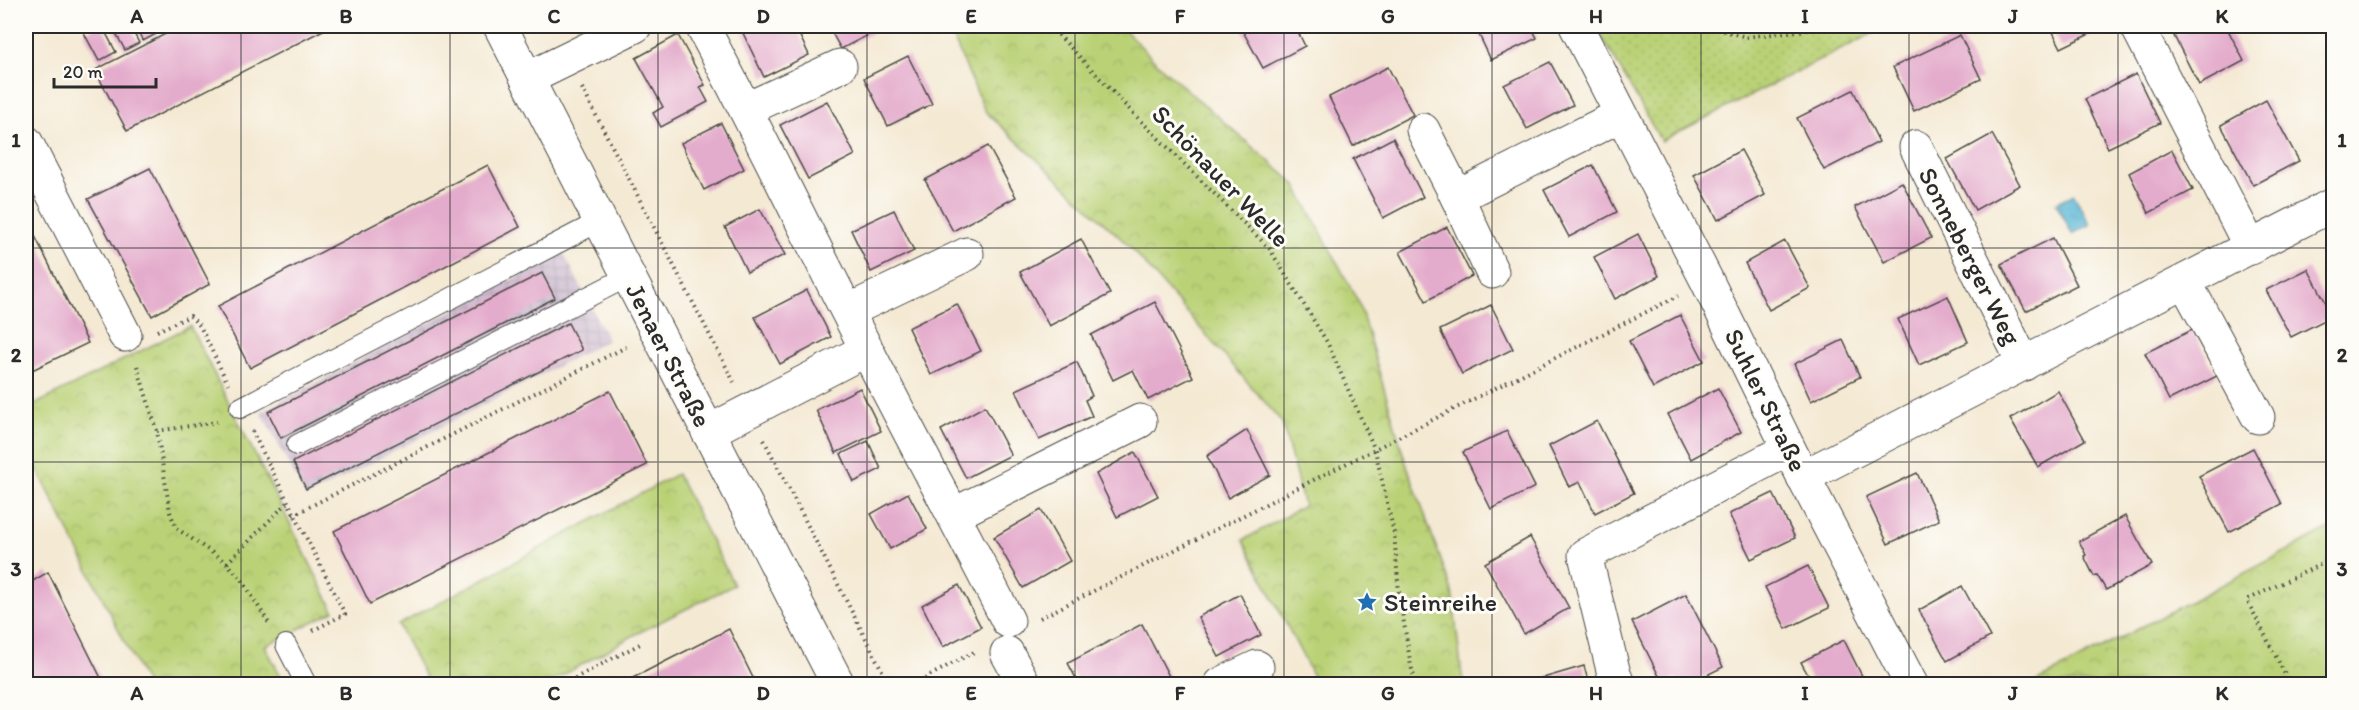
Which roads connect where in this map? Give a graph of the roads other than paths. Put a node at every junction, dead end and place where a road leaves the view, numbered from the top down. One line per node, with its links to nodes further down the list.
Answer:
1 (500, 26): 7 (street, Jenaer Straße)
2 (635, 26): 7 (street)
3 (702, 26): 8 (street)
4 (1576, 26): 9 (street, Suhler Straße)
5 (2137, 26): 16 (street)
6 (840, 66): 8 (street)
7 (527, 79): 15 (street, Jenaer Straße)
8 (747, 109): 21 (street)
9 (1621, 115): 13 (street); 30 (street, Suhler Straße)
10 (1423, 130): 13 (street)
11 (26, 142): 22 (street)
12 (1916, 147): 24 (street, Sonneberger Weg)
13 (1457, 197): 18 (street)
14 (2334, 204): 16 (street, Sonneberger Weg)
15 (600, 221): 19 (street, Jenaer Straße); 25 (lane)
16 (2251, 248): 20 (street, Sonneberger Weg)
17 (967, 254): 21 (street)
18 (1492, 272)
19 (629, 276): 28 (street, Jenaer Straße); 29 (lane)
20 (2185, 282): 24 (street, Sonneberger Weg); 26 (street)
21 (848, 311): 23 (street)
22 (127, 340)
23 (866, 350): 28 (street); 31 (street)
24 (2024, 364): 30 (street, Sonneberger Weg)
25 (242, 412)
26 (2258, 417)
27 (1140, 421): 31 (street)
28 (708, 432): 37 (street, Jenaer Straße)
29 (297, 446)
30 (1796, 463): 40 (street, Sonneberger Weg); 41 (street, Suhler Straße)
31 (955, 514): 32 (street)
32 (1021, 621)
33 (286, 645): 36 (lane)
34 (994, 651): 38 (street)
35 (1257, 667): 39 (street)
36 (306, 684)
37 (838, 684)
38 (1024, 684)
39 (1221, 684)
40 (1618, 684)
41 (1911, 684)

